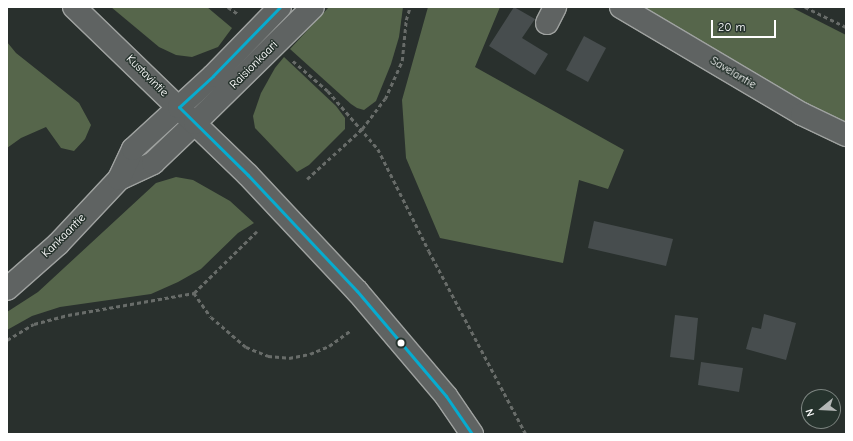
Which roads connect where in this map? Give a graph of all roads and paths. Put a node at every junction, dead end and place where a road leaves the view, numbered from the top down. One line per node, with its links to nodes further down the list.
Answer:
1 (74, 7): 11 (main road, Kustavintie)
2 (228, 7): 8 (path)
3 (280, 7): 11 (main road, Raisionkaari)
4 (313, 7): 12 (main road, Raisionkaari)
5 (410, 7): 13 (path)
6 (621, 7): 14 (main road, Savelantie)
7 (805, 7): 9 (path)
8 (238, 14)
9 (846, 27)
10 (293, 61): 13 (path)
11 (179, 108): 12 (main road, Kustavintie); 15 (main road, Kankaantie)
12 (195, 124): 15 (main road, Kankaantie); 22 (main road, Kustavintie)
13 (362, 129): 16 (path); 23 (path)
14 (846, 135)
15 (119, 179): 18 (main road, Kankaantie)
16 (307, 179)
17 (257, 231): 19 (path)
18 (7, 289)
19 (194, 293): 20 (path); 21 (path)
20 (350, 331)
21 (7, 340)
22 (472, 434)
23 (526, 434)

